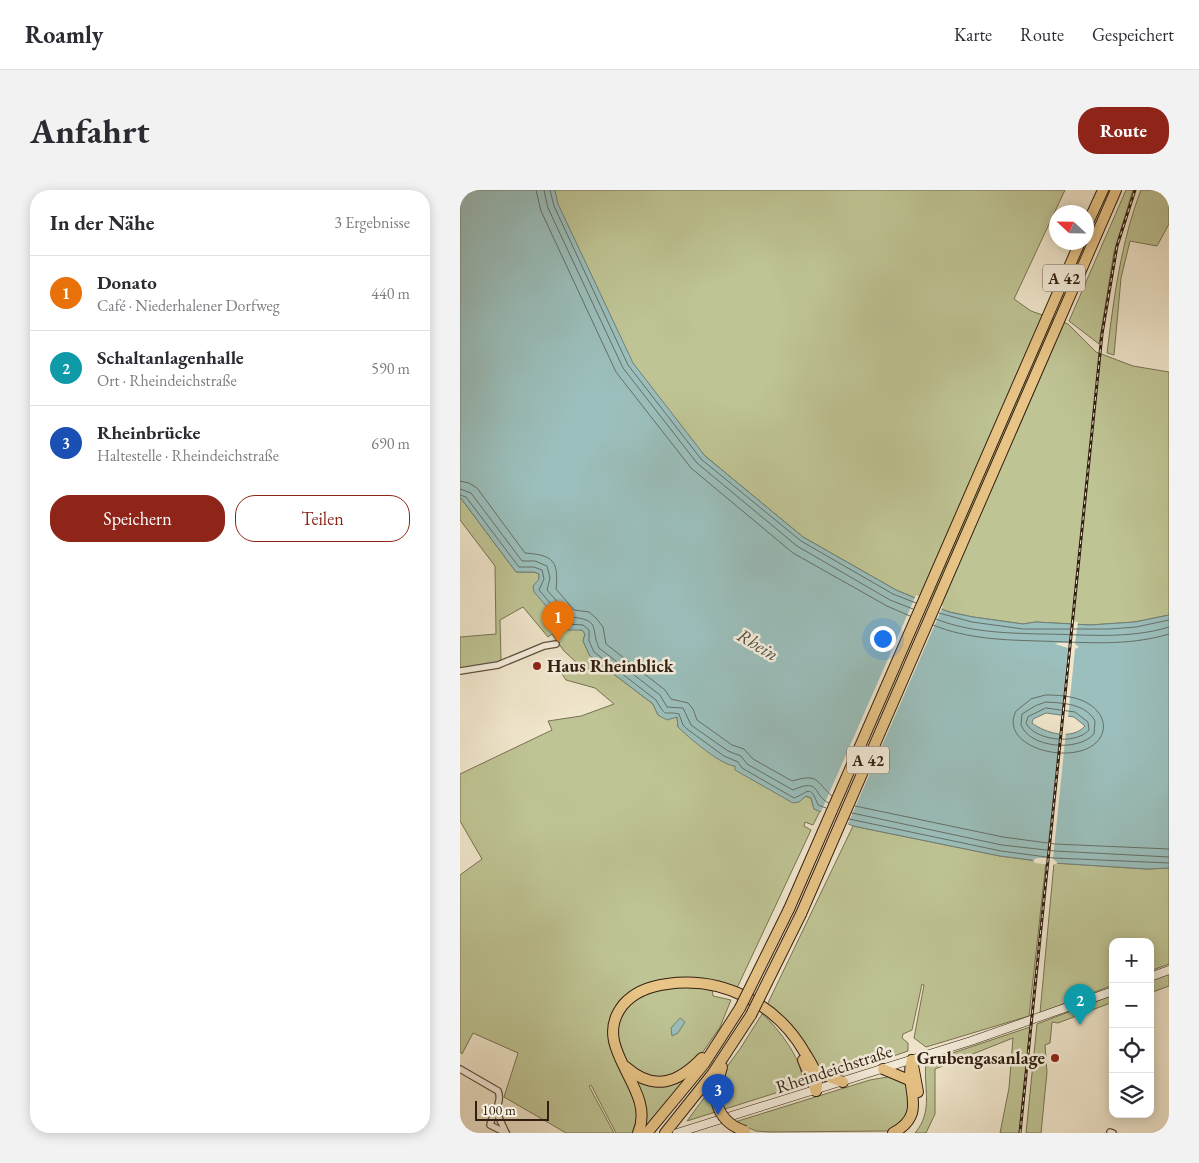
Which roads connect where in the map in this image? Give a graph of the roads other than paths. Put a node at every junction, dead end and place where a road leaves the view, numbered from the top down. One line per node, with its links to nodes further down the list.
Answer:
1 (1103, 190): 3 (highway)
2 (1116, 190): 12 (highway, A 42, bridge)
3 (1094, 210)
4 (1077, 250): 11 (highway, A 42, bridge)
5 (556, 644): 6 (street)
6 (460, 671)
7 (1169, 970): 8 (main road)
8 (1154, 976)
9 (1109, 992): 14 (main road, Rheindeichstraße)
10 (786, 1027): 13 (highway); 17 (highway); 20 (highway)
11 (724, 1034): 13 (highway); 24 (highway, A 42)
12 (726, 1054): 25 (highway, bridge); 27 (highway, A 42)
13 (620, 1060): 24 (highway)
14 (912, 1060): 16 (main road, Rheindeichstraße); 18 (highway); 30 (highway)
15 (460, 1069): 21 (street)
16 (883, 1069): 18 (highway); 19 (main road, Rheindeichstraße)
17 (816, 1072): 19 (highway); 20 (highway)
18 (909, 1080): 29 (highway)
19 (843, 1082): 20 (main road, Rheindeichstraße)
20 (816, 1091): 28 (main road, Rheindeichstraße)
21 (496, 1111): 22 (street); 23 (street)
22 (502, 1124): 23 (street); 26 (street)
23 (494, 1127): 26 (street)
24 (645, 1130)
25 (749, 1132)
26 (506, 1133)
27 (665, 1133)
28 (677, 1133)
29 (893, 1133)
30 (904, 1133)

